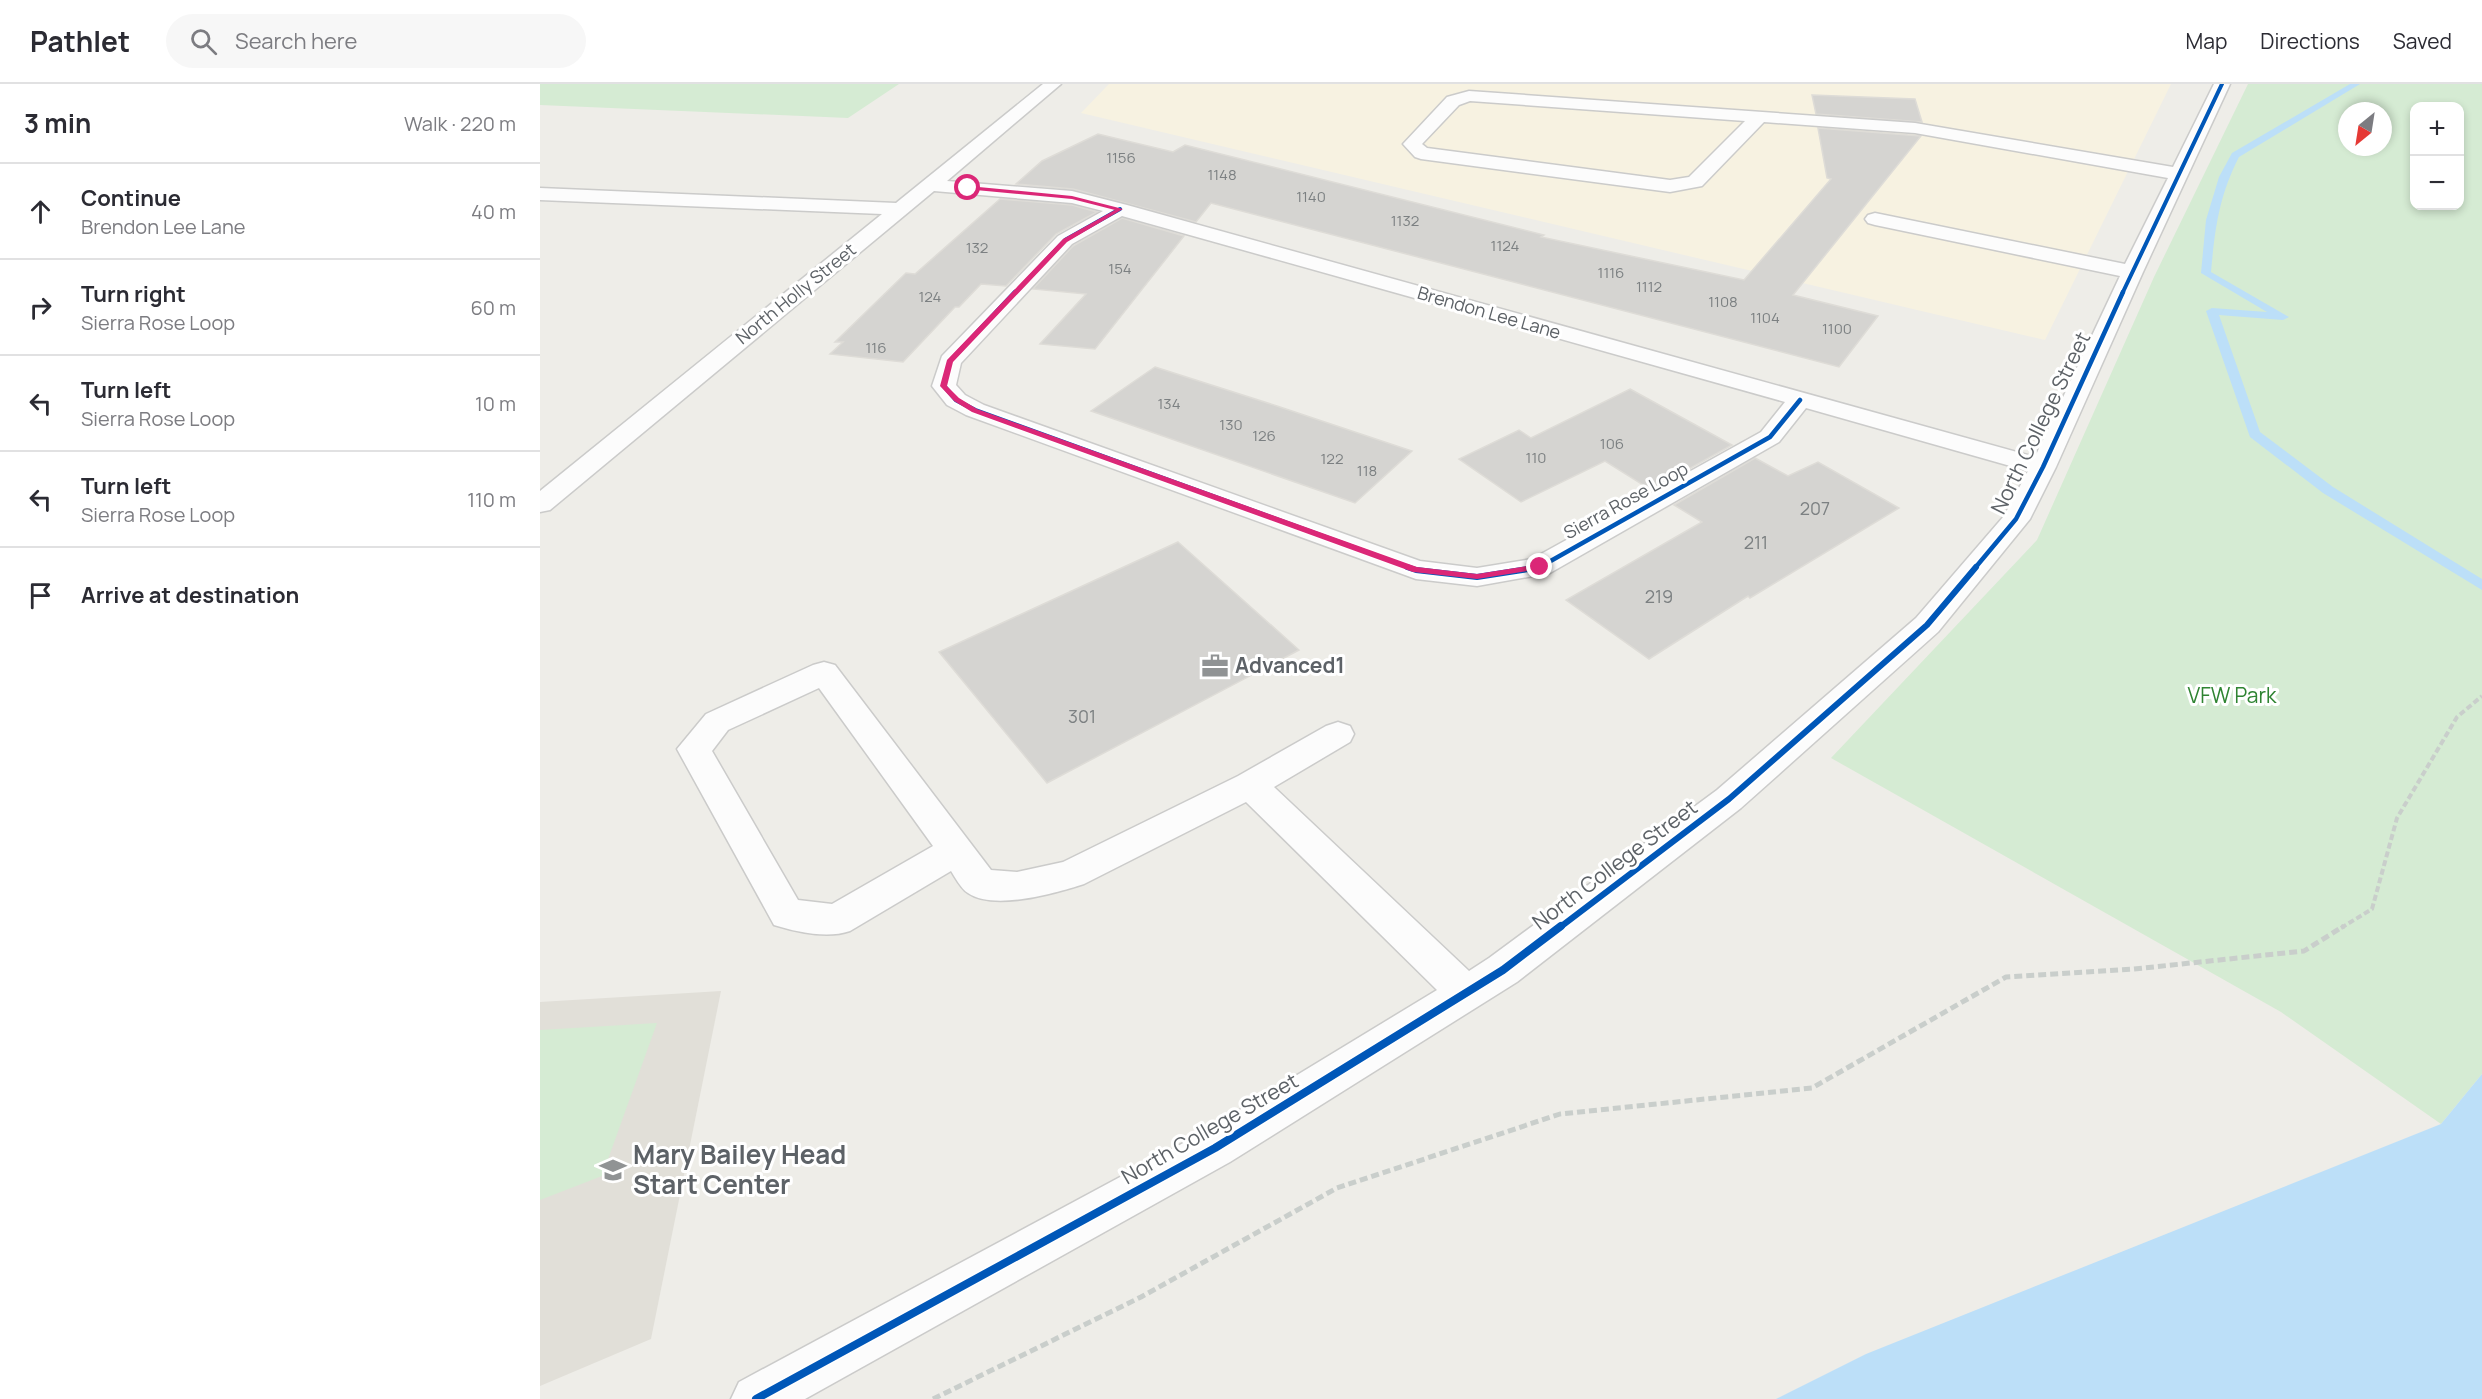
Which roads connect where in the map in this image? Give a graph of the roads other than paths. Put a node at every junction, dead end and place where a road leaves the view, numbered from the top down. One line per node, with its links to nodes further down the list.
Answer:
1 (1053, 84): 5 (street, North Holly Street)
2 (2222, 84): 4 (street, North College Street)
3 (1759, 117): 3 (street); 4 (street)
4 (2178, 174): 10 (street, North College Street)
5 (930, 185): 7 (street, North Holly Street); 8 (street, Brendon Lee Lane)
6 (540, 194): 7 (street)
7 (899, 209): 13 (street, North Holly Street)
8 (1120, 209): 11 (street, Brendon Lee Lane); 11 (street, Sierra Rose Loop)
9 (1875, 219): 10 (street)
10 (2132, 272): 12 (street, North College Street)
11 (1800, 400): 12 (street, Brendon Lee Lane)
12 (2043, 467): 17 (street, North College Street)
13 (540, 504)
14 (1338, 734): 15 (street)
15 (1250, 785): 16 (street); 17 (street)
16 (956, 850): 16 (street)
17 (1466, 993): 18 (street, North College Street)
18 (756, 1399)

